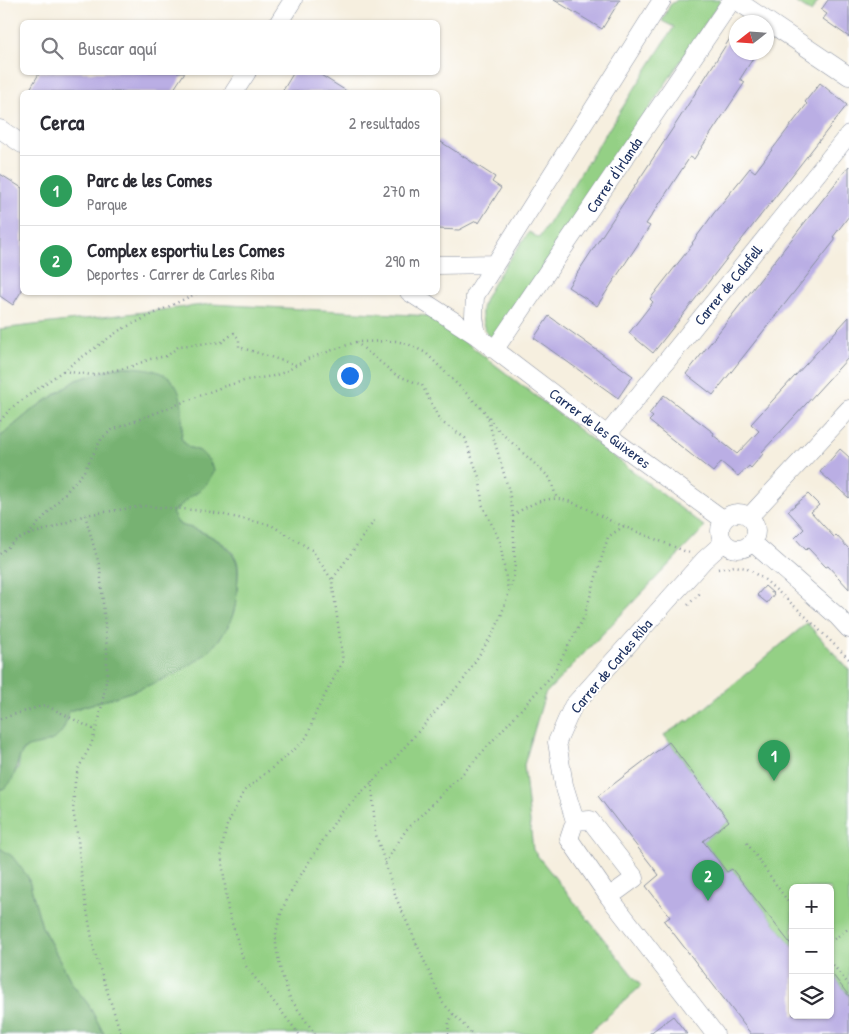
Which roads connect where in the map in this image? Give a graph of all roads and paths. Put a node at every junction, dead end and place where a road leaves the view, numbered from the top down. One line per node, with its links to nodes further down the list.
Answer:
1 (293, 0): 4 (street)
2 (662, 0): 11 (street)
3 (734, 0): 6 (street); 17 (street, Carrer d'Irlanda)
4 (280, 20)
5 (245, 75): 7 (street)
6 (849, 76)
7 (235, 90)
8 (0, 129): 10 (street)
9 (849, 134): 23 (street, Carrer de Calafell)
10 (20, 143)
11 (495, 264): 12 (street); 15 (street)
12 (440, 265)
13 (193, 295): 19 (path)
14 (414, 295): 15 (street, Carrer de les Guixeres)
15 (477, 336): 17 (street, Carrer de les Guixeres)
16 (356, 342): 18 (path); 21 (path); 38 (path)
17 (495, 349): 23 (street, Carrer de les Guixeres)
18 (296, 365): 19 (path); 31 (path)
19 (63, 371): 22 (path)
20 (849, 409): 27 (street)
21 (486, 413): 24 (path); 26 (path)
22 (0, 421)
23 (607, 435): 28 (street, Carrer de les Guixeres)
24 (557, 498): 26 (path); 30 (path)
25 (85, 515): 31 (path); 36 (path); 43 (path)
26 (513, 516): 38 (path)
27 (749, 517): 28 (street); 33 (street)
28 (724, 520): 32 (street)
29 (374, 521): 36 (path)
30 (624, 526): 35 (path); 47 (path)
31 (28, 535): 34 (path)
32 (724, 542): 33 (street); 35 (street, Carrer de Carles Riba)
33 (752, 542): 40 (street)
34 (0, 554)
35 (708, 567): 41 (path); 45 (street, Carrer de Carles Riba)
36 (332, 580): 56 (path)
37 (700, 587): 39 (path)
38 (508, 591): 44 (path)
39 (688, 605)
40 (845, 617)
41 (849, 659)
42 (0, 719): 43 (path)
43 (95, 730): 55 (path)
44 (372, 781): 47 (path); 57 (path)
45 (575, 821): 48 (street, Carrer de Carles Riba); 48 (street)
46 (747, 843): 49 (path)
47 (385, 863): 54 (path)
48 (609, 897): 60 (street, Carrer de Carles Riba)
49 (789, 903)
50 (849, 928): 51 (path)
51 (834, 939)
52 (834, 966): 53 (path)
53 (849, 985)
54 (453, 1014): 58 (path); 59 (path)
55 (121, 1034)
56 (299, 1034)
57 (315, 1034)
58 (448, 1034)
59 (472, 1034)
60 (715, 1034)

